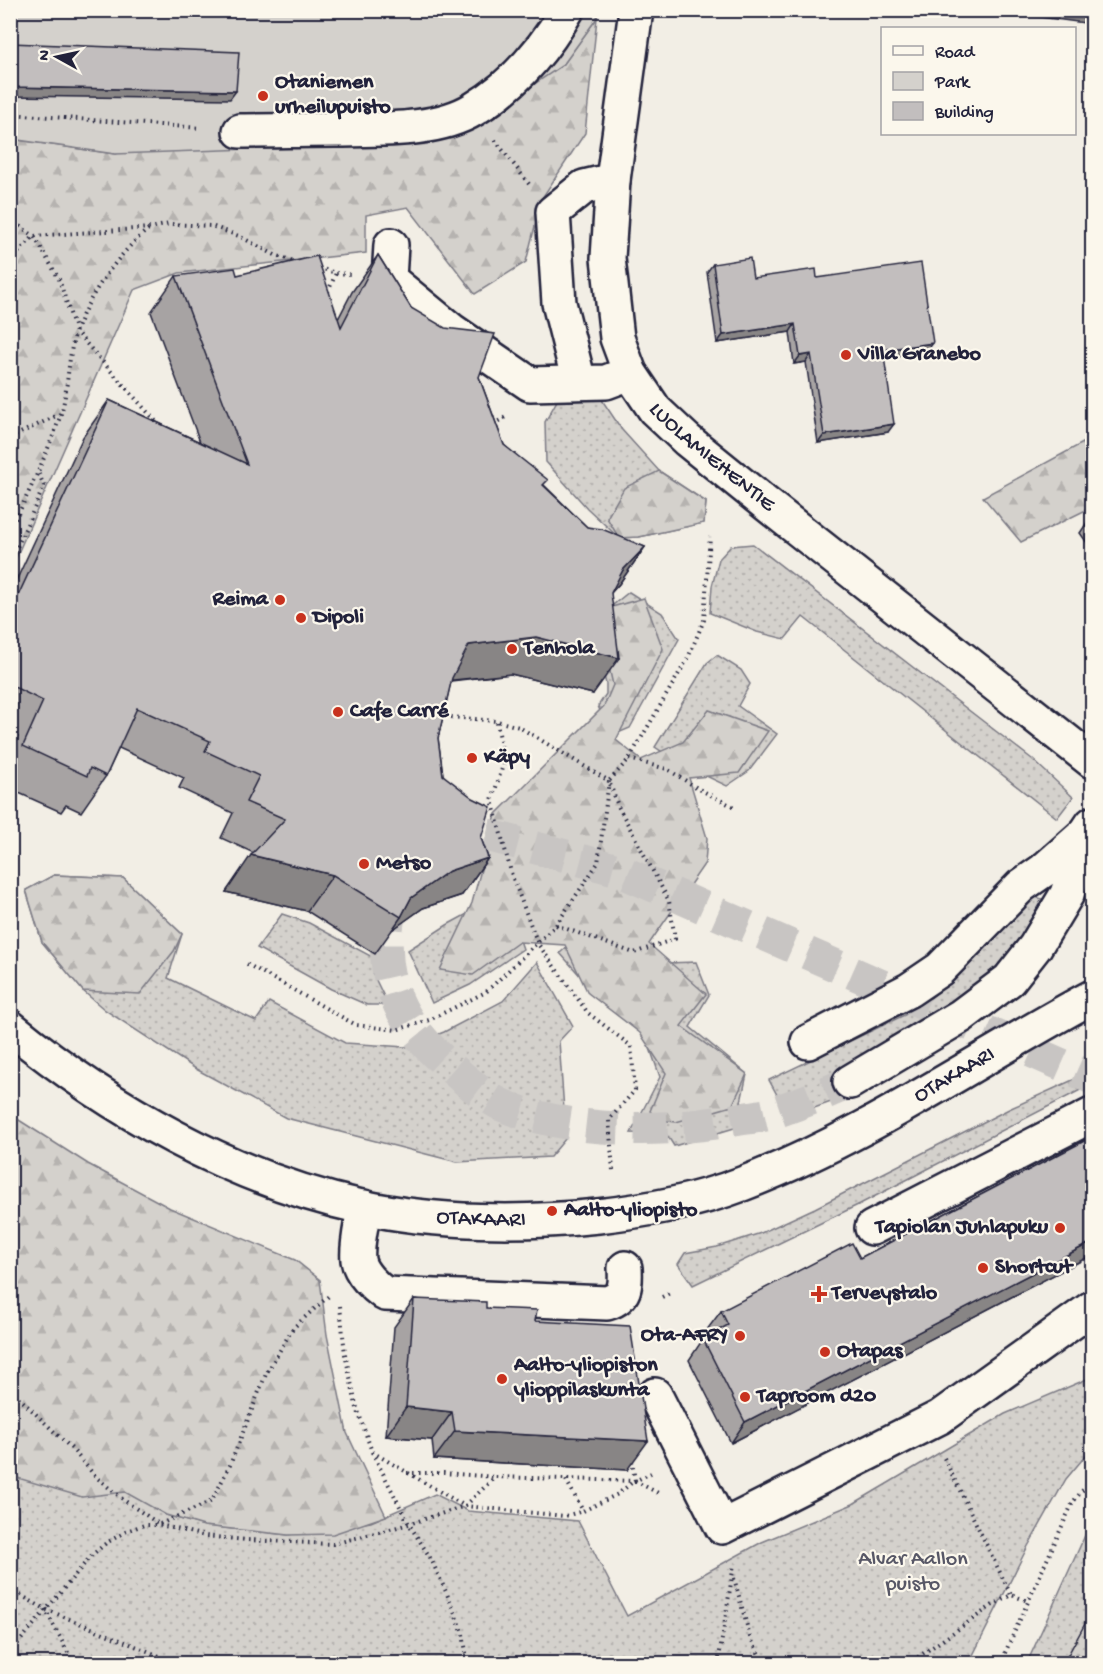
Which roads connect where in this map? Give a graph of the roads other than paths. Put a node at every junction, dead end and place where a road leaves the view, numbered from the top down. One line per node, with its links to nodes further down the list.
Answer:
1 (567, 10): 3 (street)
2 (636, 10): 4 (street, LUOLAMIEHENTIE)
3 (240, 132)
4 (613, 180): 6 (street, LUOLAMIEHENTIE); 7 (street)
5 (391, 245): 7 (street)
6 (630, 373): 7 (street); 8 (street, LUOLAMIEHENTIE)
7 (579, 382)
8 (1092, 761)
9 (1089, 828): 12 (street); 13 (street)
10 (1092, 997): 15 (street, OTAKAARI)
11 (10, 1027): 15 (street, OTAKAARI)
12 (808, 1042)
13 (850, 1082)
14 (1092, 1116): 16 (street)
15 (364, 1207): 17 (street)
16 (872, 1228)
17 (625, 1268)
18 (1092, 1308): 19 (street)
19 (655, 1395)

